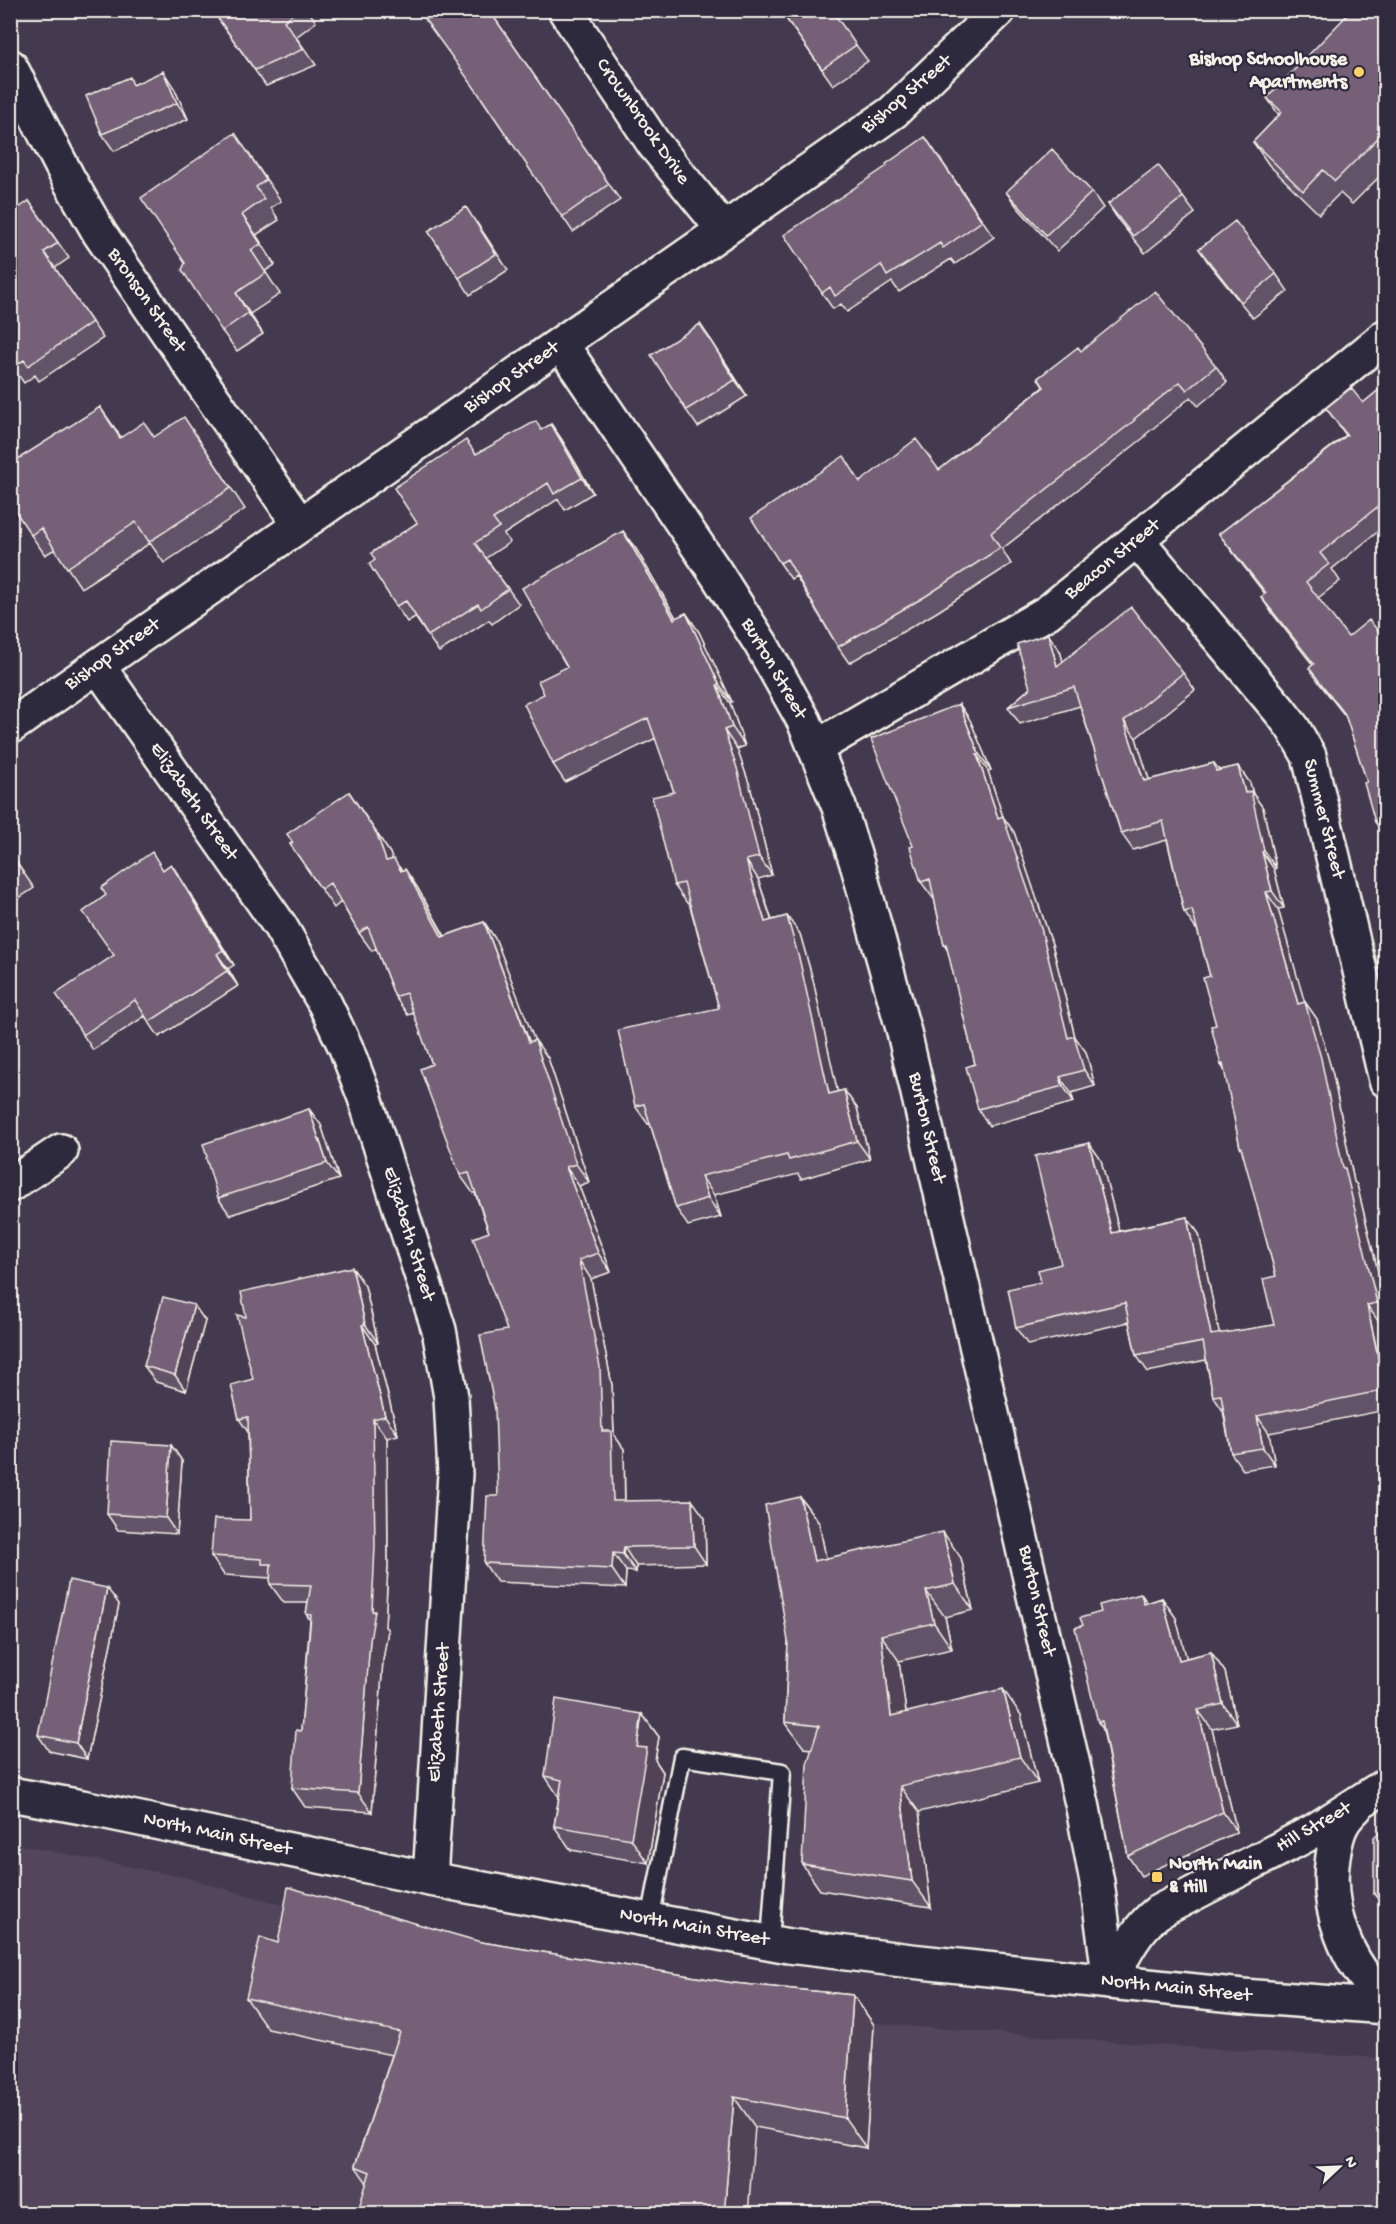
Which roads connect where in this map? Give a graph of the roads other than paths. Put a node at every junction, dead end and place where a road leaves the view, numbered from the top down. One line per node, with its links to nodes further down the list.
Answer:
1 (565, 10): 4 (street, Crownbrook Drive)
2 (999, 10): 4 (street, Bishop Street)
3 (14, 80): 7 (street, Bronson Street)
4 (724, 230): 6 (street, Bishop Street)
5 (1386, 336): 8 (street, Beacon Street)
6 (561, 344): 7 (street, Bishop Street); 11 (street, Burton Street)
7 (300, 525): 9 (street, Bishop Street)
8 (1137, 540): 11 (street, Beacon Street); 12 (street, Summer Street)
9 (98, 666): 10 (street, Bishop Street); 17 (street, Elizabeth Street)
10 (10, 727)
11 (815, 748): 20 (street, Burton Street)
12 (1386, 1080)
13 (61, 1151): 14 (street)
14 (10, 1185)
15 (1373, 1793): 20 (street, Hill Street); 21 (street)
16 (10, 1794): 17 (street, North Main Street)
17 (430, 1879): 18 (street, North Main Street)
18 (650, 1920): 19 (street, North Main Street); 19 (lane)
19 (770, 1942): 20 (street, North Main Street)
20 (1110, 1982): 22 (street, North Main Street)
21 (1386, 1999)
22 (1386, 2007)

